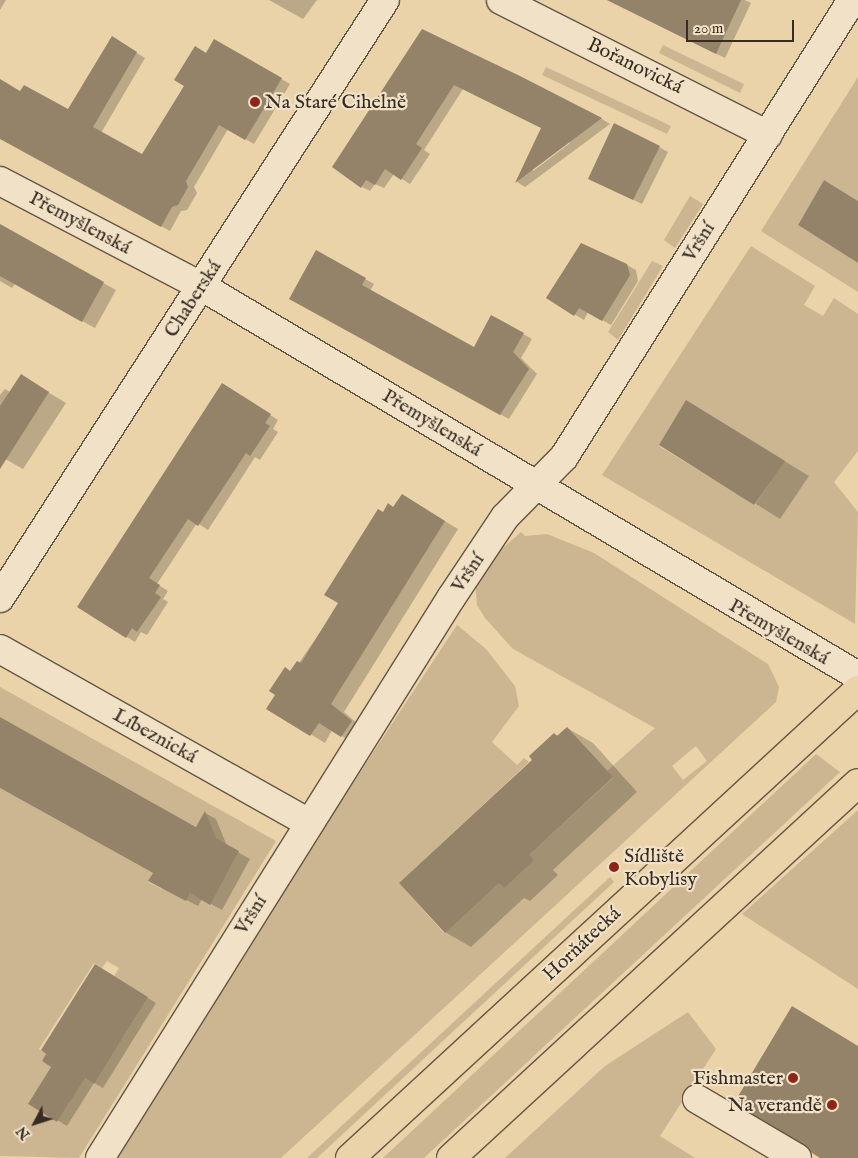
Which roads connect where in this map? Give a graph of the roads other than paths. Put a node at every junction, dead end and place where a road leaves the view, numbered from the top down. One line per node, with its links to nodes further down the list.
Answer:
1 (385, 0): 6 (street, Chaberská)
2 (502, 0): 4 (street, Bořanovická)
3 (852, 0): 4 (street, Vršní)
4 (768, 135): 7 (street, Vršní)
5 (0, 181): 6 (street, Přemyšlenská)
6 (201, 286): 7 (street, Přemyšlenská); 8 (street, Chaberská)
7 (538, 487): 10 (street, Přemyšlenská); 13 (street, Vršní)
8 (0, 598)
9 (0, 649): 13 (street, Líbeznická)
10 (858, 676)
11 (858, 690): 16 (main road, Horňátecká)
12 (858, 782): 17 (main road)
13 (309, 823): 15 (street, Vršní)
14 (697, 1099): 18 (street)
15 (100, 1158)
16 (350, 1158)
17 (451, 1158)
18 (797, 1158)

